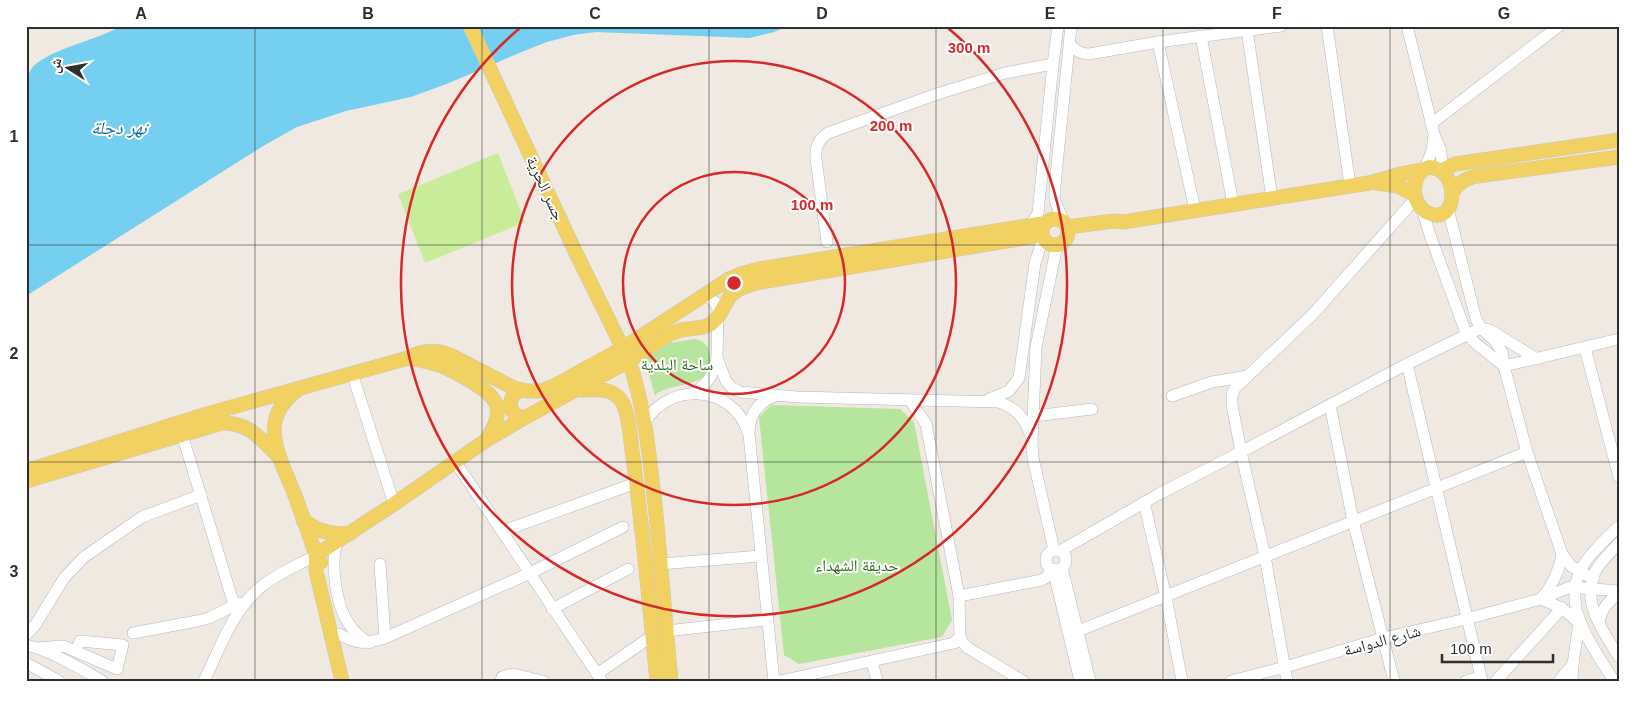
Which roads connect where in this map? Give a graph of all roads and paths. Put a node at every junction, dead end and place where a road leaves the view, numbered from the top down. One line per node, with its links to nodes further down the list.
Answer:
1 (470, 26): 40 (main road, جسر الحرية)
2 (1058, 26): 13 (street)
3 (1071, 26): 11 (street)
4 (1281, 26): 8 (street)
5 (1327, 26): 23 (street)
6 (1407, 26): 15 (street)
7 (1559, 26): 15 (street)
8 (1247, 30): 9 (street); 25 (street)
9 (1201, 36): 10 (street); 27 (street)
10 (1158, 42): 12 (street); 29 (street)
11 (1069, 43): 12 (street); 14 (street)
12 (1090, 54): 14 (street)
13 (1053, 64): 17 (street); 33 (street)
14 (1066, 75): 18 (street)
15 (1432, 129): 20 (street); 21 (street)
16 (1619, 140): 21 (main road)
17 (1045, 147): 18 (street); 30 (street)
18 (1057, 148): 32 (street)
19 (1619, 157): 24 (main road)
20 (1424, 169): 21 (main road); 22 (main road); 26 (main road)
21 (1442, 170): 24 (main road)
22 (1369, 183): 23 (main road); 26 (main road)
23 (1350, 185): 25 (main road)
24 (1452, 194): 28 (main road)
25 (1272, 198): 27 (main road)
26 (1418, 201): 28 (main road); 37 (street); 48 (street)
27 (1233, 204): 29 (main road)
28 (1448, 209): 36 (street)
29 (1195, 210): 32 (main road)
30 (1024, 226): 31 (main road); 34 (main road)
31 (1043, 232): 32 (main road); 32 (main road); 35 (main road); 56 (street)
32 (1064, 232): 60 (street)
33 (826, 242)
34 (705, 295): 35 (street); 40 (main road)
35 (718, 317): 42 (street); 44 (main road)
36 (1481, 328): 37 (street); 43 (street); 46 (street)
37 (1467, 334): 45 (street); 46 (street)
38 (1619, 339): 39 (street)
39 (1585, 348): 43 (street); 72 (street)
40 (619, 350): 44 (main road, جسر الحرية); 50 (main road)
41 (408, 358): 47 (main road); 50 (main road); 65 (main road)
42 (717, 358): 52 (street); 53 (street)
43 (1537, 359): 46 (street)
44 (625, 364): 51 (main road); 59 (main road, جسر الحرية)
45 (1407, 364): 57 (street); 75 (street)
46 (1504, 366): 68 (street)
47 (352, 373): 49 (main road); 78 (street)
48 (1248, 376): 54 (street); 67 (street)
49 (301, 387): 62 (main road); 69 (main road)
50 (521, 390): 61 (main road)
51 (578, 390): 61 (main road); 74 (main road)
52 (689, 395): 59 (street); 64 (street)
53 (776, 396): 55 (street); 64 (street)
54 (1172, 396)
55 (910, 400): 56 (street); 101 (street)
56 (982, 400): 66 (street)
57 (1330, 405): 67 (street); 80 (street)
58 (1092, 409): 60 (street)
59 (644, 416): 93 (main road)
60 (1034, 416): 66 (street)
61 (524, 418): 65 (main road)
62 (209, 420): 63 (main road); 69 (main road); 71 (main road)
63 (182, 434): 73 (main road); 76 (street)
64 (749, 434): 90 (street)
65 (485, 441): 70 (main road)
66 (1032, 443): 87 (street)
67 (1241, 452): 77 (street); 91 (street)
68 (1527, 452): 75 (street); 88 (street)
69 (278, 457): 79 (main road)
70 (455, 462): 78 (main road); 83 (street)
71 (26, 470)
72 (1619, 477)
73 (26, 481)
74 (636, 482): 83 (street); 117 (main road)
75 (1436, 488): 80 (street); 108 (street)
76 (200, 495): 105 (street); 116 (street)
77 (1144, 502): 87 (street); 102 (street)
78 (394, 504): 84 (main road)
79 (303, 520): 84 (main road); 89 (main road)
80 (1353, 521): 91 (street); 120 (street)
81 (1619, 526): 97 (street)
82 (623, 527): 96 (street)
83 (503, 530): 96 (street)
84 (351, 533): 85 (main road)
85 (337, 542): 89 (main road); 121 (street)
86 (1619, 543): 98 (street)
87 (1057, 550): 95 (street); 95 (street)
88 (1562, 554): 97 (street); 104 (street)
89 (316, 555): 103 (street); 115 (main road); 134 (main road)
90 (761, 556): 93 (street); 109 (street)
91 (1265, 556): 102 (street); 128 (street)
92 (380, 564): 119 (street)
93 (660, 564): 112 (main road)
94 (628, 568): 107 (street)
95 (1055, 568): 101 (street); 113 (street); 144 (street)
96 (530, 573): 107 (street); 119 (street)
97 (1580, 573): 98 (street); 99 (street)
98 (1592, 584): 99 (street, شارع الدواسة); 100 (street, شارع الدواسة); 111 (street)
99 (1576, 587): 104 (street, شارع الدواسة); 110 (street)
100 (1619, 592): 111 (street)
101 (959, 596): 118 (street)
102 (1166, 596): 113 (street); 146 (street)
103 (250, 597): 105 (street); 133 (street)
104 (1541, 599): 106 (street); 108 (street, شارع الدواسة)
105 (234, 605): 114 (street)
106 (1562, 608): 110 (street); 151 (street)
107 (552, 609): 129 (street)
108 (1466, 619): 120 (street, شارع الدواسة); 130 (street)
109 (767, 620): 112 (street); 140 (street)
110 (1579, 622): 127 (street); 154 (street)
111 (1599, 623): 124 (street)
112 (666, 631): 139 (main road)
113 (1078, 631): 145 (street)
114 (134, 633)
115 (339, 634): 121 (street); 135 (main road)
116 (26, 635)
117 (652, 636): 129 (street); 138 (main road)
118 (960, 637): 125 (street); 143 (street)
119 (385, 638): 121 (street)
120 (1384, 638): 128 (street, شارع الدواسة); 149 (street)
121 (368, 643)
122 (32, 646): 123 (street); 132 (street)
123 (76, 651)
124 (1619, 657)
125 (872, 661): 141 (street); 142 (street)
126 (26, 662): 131 (street)
127 (1573, 664): 152 (street); 153 (street)
128 (1285, 667): 147 (street, شارع الدواسة); 148 (street)
129 (599, 678)
130 (1481, 679): 150 (street)
131 (59, 681)
132 (102, 681)
133 (204, 681)
134 (342, 681)
135 (351, 681)
136 (501, 681): 137 (street)
137 (543, 681)
138 (657, 681)
139 (671, 681)
140 (774, 681)
141 (780, 681)
142 (877, 681)
143 (1023, 681)
144 (1080, 681)
145 (1090, 681)
146 (1182, 681)
147 (1231, 681)
148 (1287, 681)
149 (1394, 681)
150 (1466, 681)
151 (1496, 681)
152 (1559, 681)
153 (1572, 681)
154 (1614, 681)

